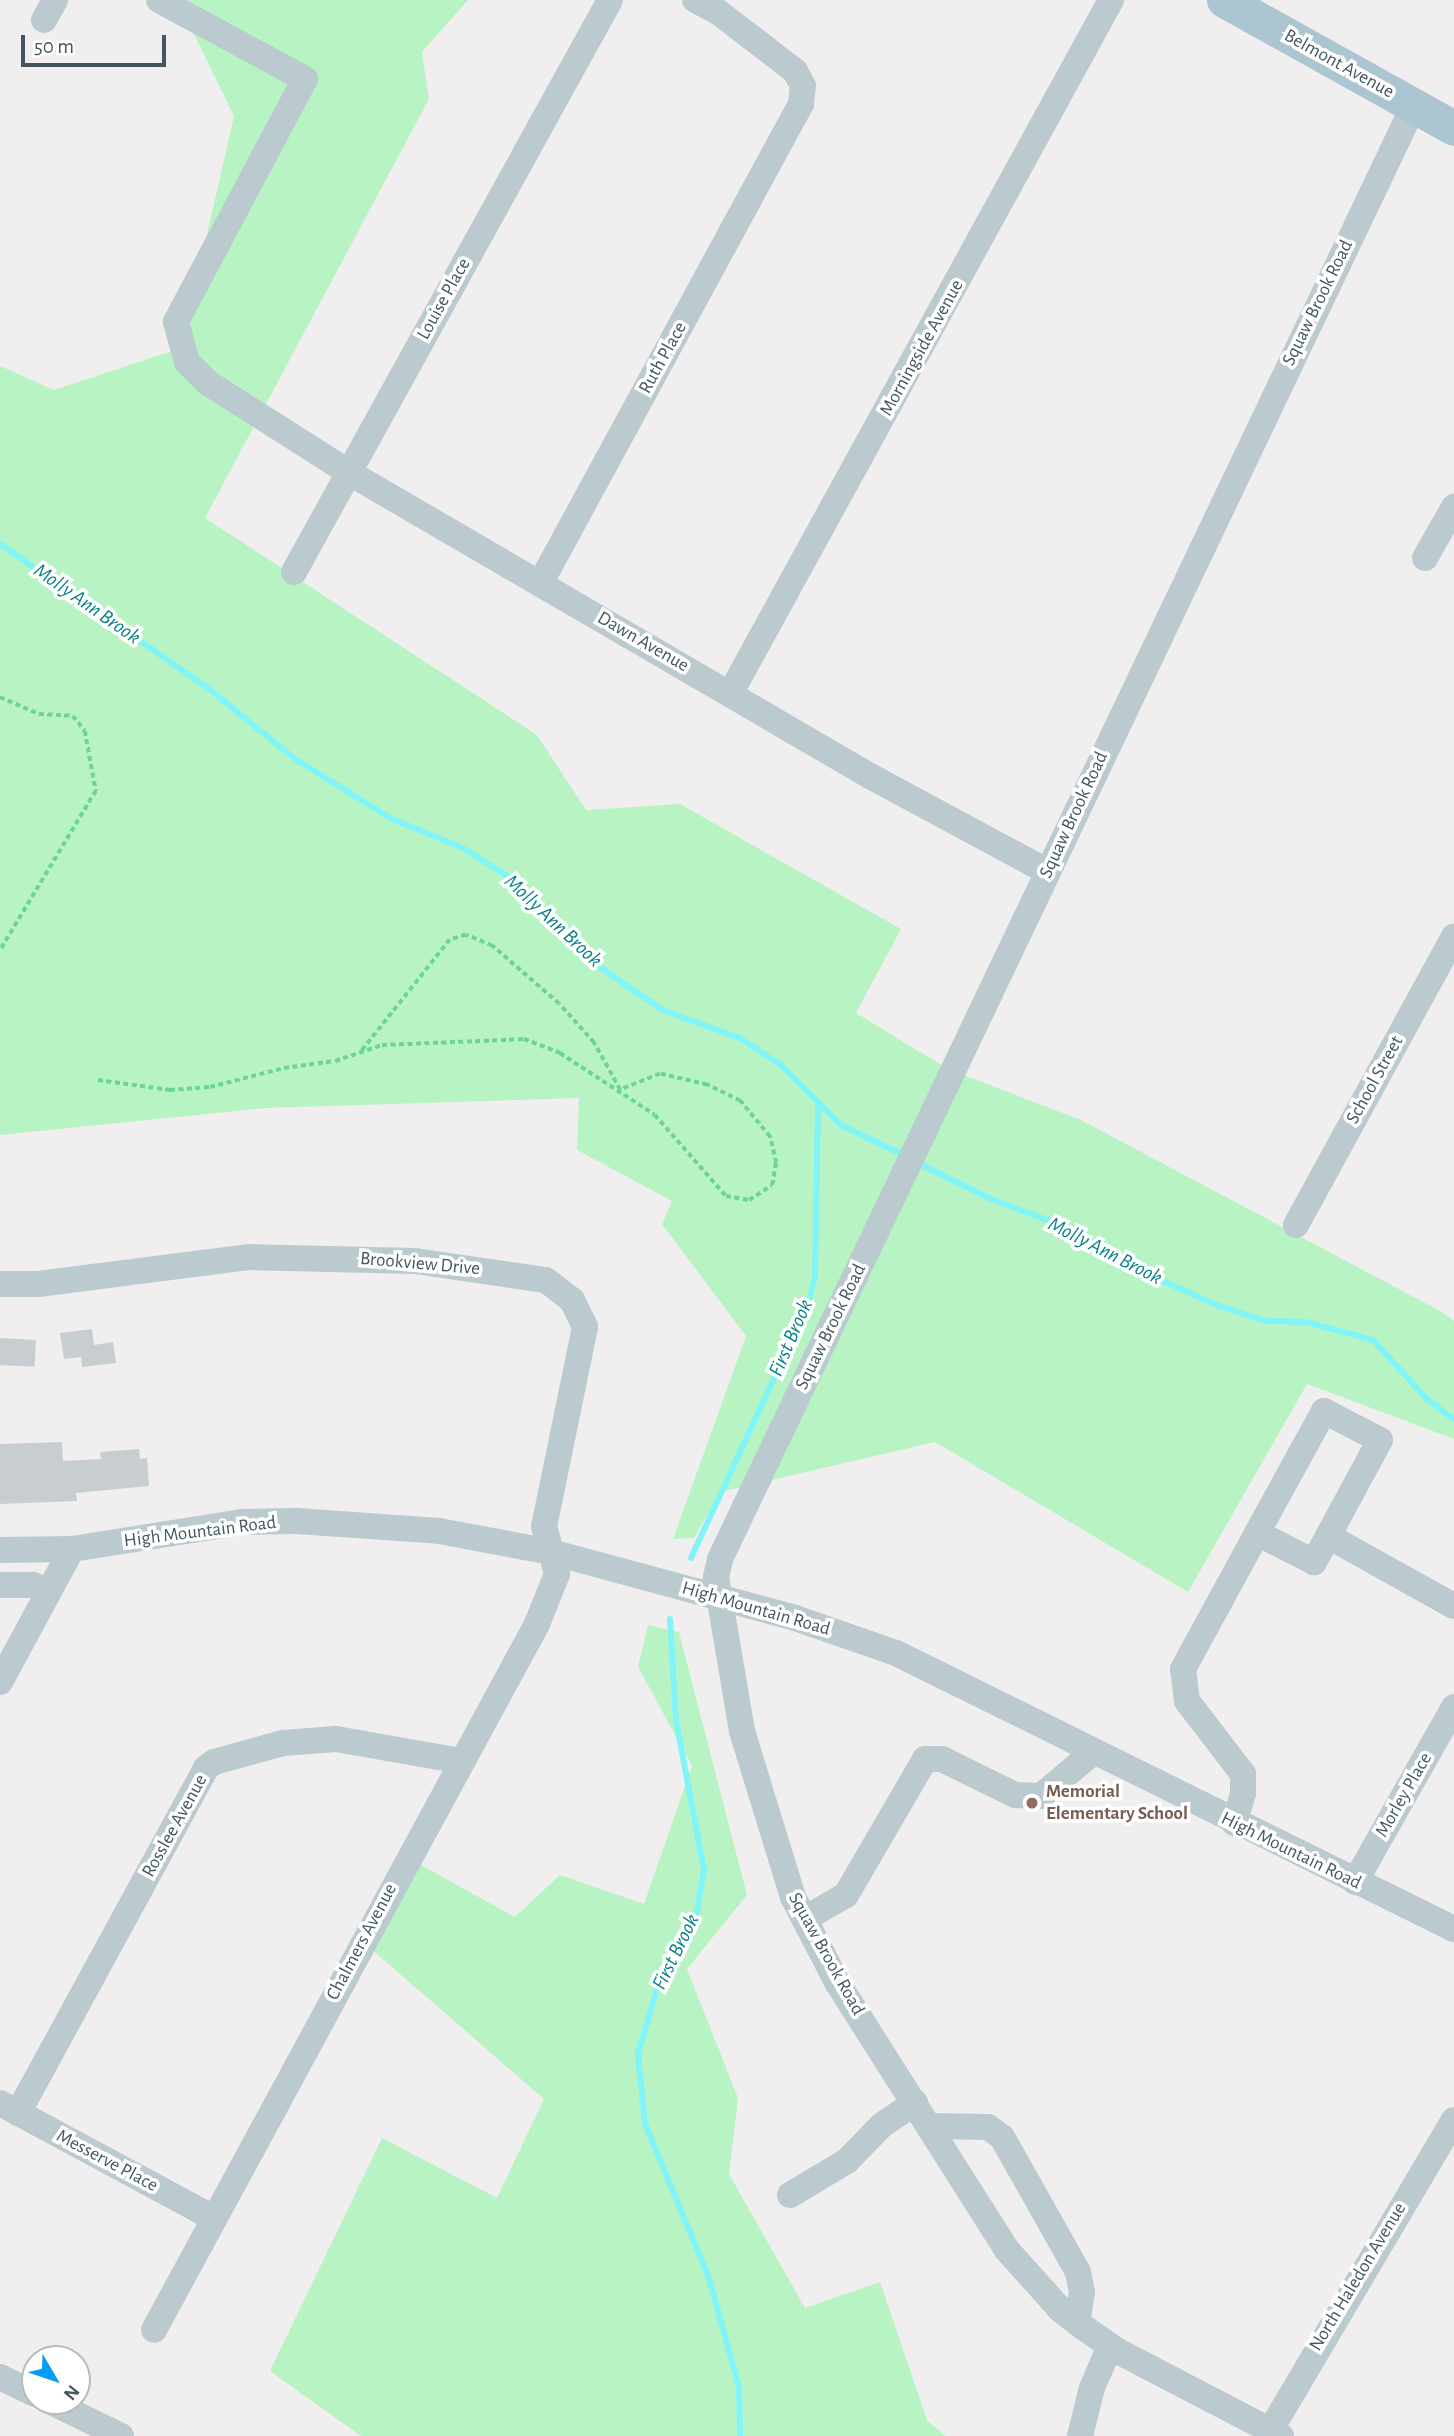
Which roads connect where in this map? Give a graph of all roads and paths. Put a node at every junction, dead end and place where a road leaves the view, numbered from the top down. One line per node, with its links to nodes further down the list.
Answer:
1 (159, 0): 8 (street, Dawn Avenue)
2 (610, 0): 8 (street, Louise Place)
3 (695, 0): 12 (street, Ruth Place)
4 (1111, 0): 13 (street, Morningside Avenue)
5 (1224, 0): 6 (main road, Belmont Avenue)
6 (1414, 105): 7 (main road, Belmont Avenue); 15 (street, Squaw Brook Road)
7 (1454, 128)
8 (348, 472): 11 (street, Louise Place); 12 (street, Dawn Avenue)
9 (1454, 507): 10 (street)
10 (1425, 558)
11 (294, 572)
12 (541, 582): 13 (street, Dawn Avenue)
13 (730, 694): 15 (street, Dawn Avenue)
14 (0, 697): 17 (path)
15 (1048, 872): 30 (street, Squaw Brook Road)
16 (1454, 936): 21 (street, School Street)
17 (0, 951)
18 (361, 1052): 19 (path); 20 (path); 20 (path)
19 (98, 1080)
20 (620, 1090): 20 (path)
21 (1296, 1225)
22 (0, 1284): 27 (street, Brookview Drive)
23 (1257, 1532): 24 (street); 24 (street); 36 (street)
24 (1328, 1536): 31 (street)
25 (72, 1549): 26 (street, High Mountain Road); 27 (street, High Mountain Road); 29 (street)
26 (10, 1550): 28 (street)
27 (551, 1552): 30 (street, High Mountain Road); 35 (street, Chalmers Avenue)
28 (1, 1588): 29 (street)
29 (48, 1592): 32 (street)
30 (718, 1597): 34 (street, High Mountain Road); 38 (street, Squaw Brook Road)
31 (1454, 1606)
32 (0, 1682)
33 (1454, 1707): 37 (street, Morley Place)
34 (1092, 1753): 36 (street, High Mountain Road); 38 (street)
35 (461, 1761): 40 (street, Rosslee Avenue); 44 (street, Chalmers Avenue)
36 (1234, 1823): 37 (street, High Mountain Road)
37 (1355, 1882): 39 (street, High Mountain Road)
38 (804, 1919): 41 (street, Squaw Brook Road)
39 (1454, 1929)
40 (9, 2108): 44 (street, Messerve Place)
41 (922, 2114): 43 (street); 45 (street, Squaw Brook Road); 45 (street)
42 (1454, 2120): 51 (street, North Haledon Avenue)
43 (790, 2195)
44 (214, 2218): 46 (street, Chalmers Avenue)
45 (1077, 2323): 47 (street, Squaw Brook Road)
46 (153, 2330)
47 (1111, 2346): 51 (street, Squaw Brook Road); 53 (street)
48 (0, 2377): 49 (street)
49 (21, 2387)
50 (78, 2415): 52 (street)
51 (1272, 2434)
52 (121, 2436)
53 (1080, 2436)

